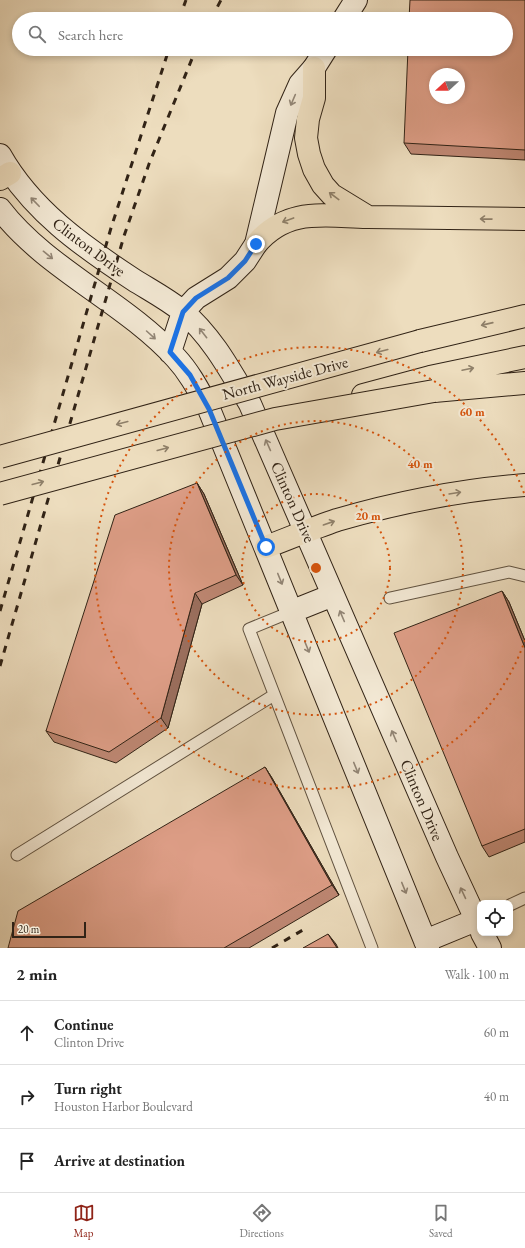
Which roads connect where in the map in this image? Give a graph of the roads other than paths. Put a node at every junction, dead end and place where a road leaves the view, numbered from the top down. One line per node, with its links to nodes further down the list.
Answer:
1 (356, 0): 2 (main road)
2 (348, 12)
3 (322, 56): 4 (main road)
4 (314, 68): 7 (main road, one-way to 4); 9 (main road, one-way to 9)
5 (3, 169): 10 (main road, Clinton Drive, one-way to 5)
6 (0, 209): 12 (main road, Clinton Drive, one-way to 12)
7 (368, 217): 8 (main road, one-way to 7); 9 (main road, one-way to 9)
8 (525, 219)
9 (256, 244): 10 (main road)
10 (183, 312): 12 (main road); 19 (main road, Clinton Drive, one-way to 10)
11 (525, 316): 16 (main road, North Wayside Drive, one-way to 16, bridge)
12 (170, 352): 20 (main road, Clinton Drive)
13 (525, 357): 15 (main road, one-way to 13)
14 (525, 383): 15 (main road)
15 (432, 384): 18 (main road, one-way to 15, bridge)
16 (0, 457)
17 (525, 485): 19 (main road, one-way to 17)
18 (0, 494)
19 (306, 532): 20 (main road); 22 (main road, Clinton Drive)
20 (266, 547): 24 (main road, Clinton Drive, one-way to 24)
21 (525, 576): 23 (lane)
22 (333, 595): 24 (main road); 29 (main road, Clinton Drive, one-way to 22)
23 (390, 598)
24 (293, 611): 25 (lane); 32 (main road, Clinton Drive, one-way to 32)
25 (274, 695): 26 (lane); 33 (lane)
26 (17, 855)
27 (525, 898): 28 (lane)
28 (513, 904)
29 (477, 919)
30 (477, 926): 32 (main road)
31 (485, 936): 34 (main road, Clinton Drive)
32 (427, 944)
33 (372, 948)
34 (490, 948)

